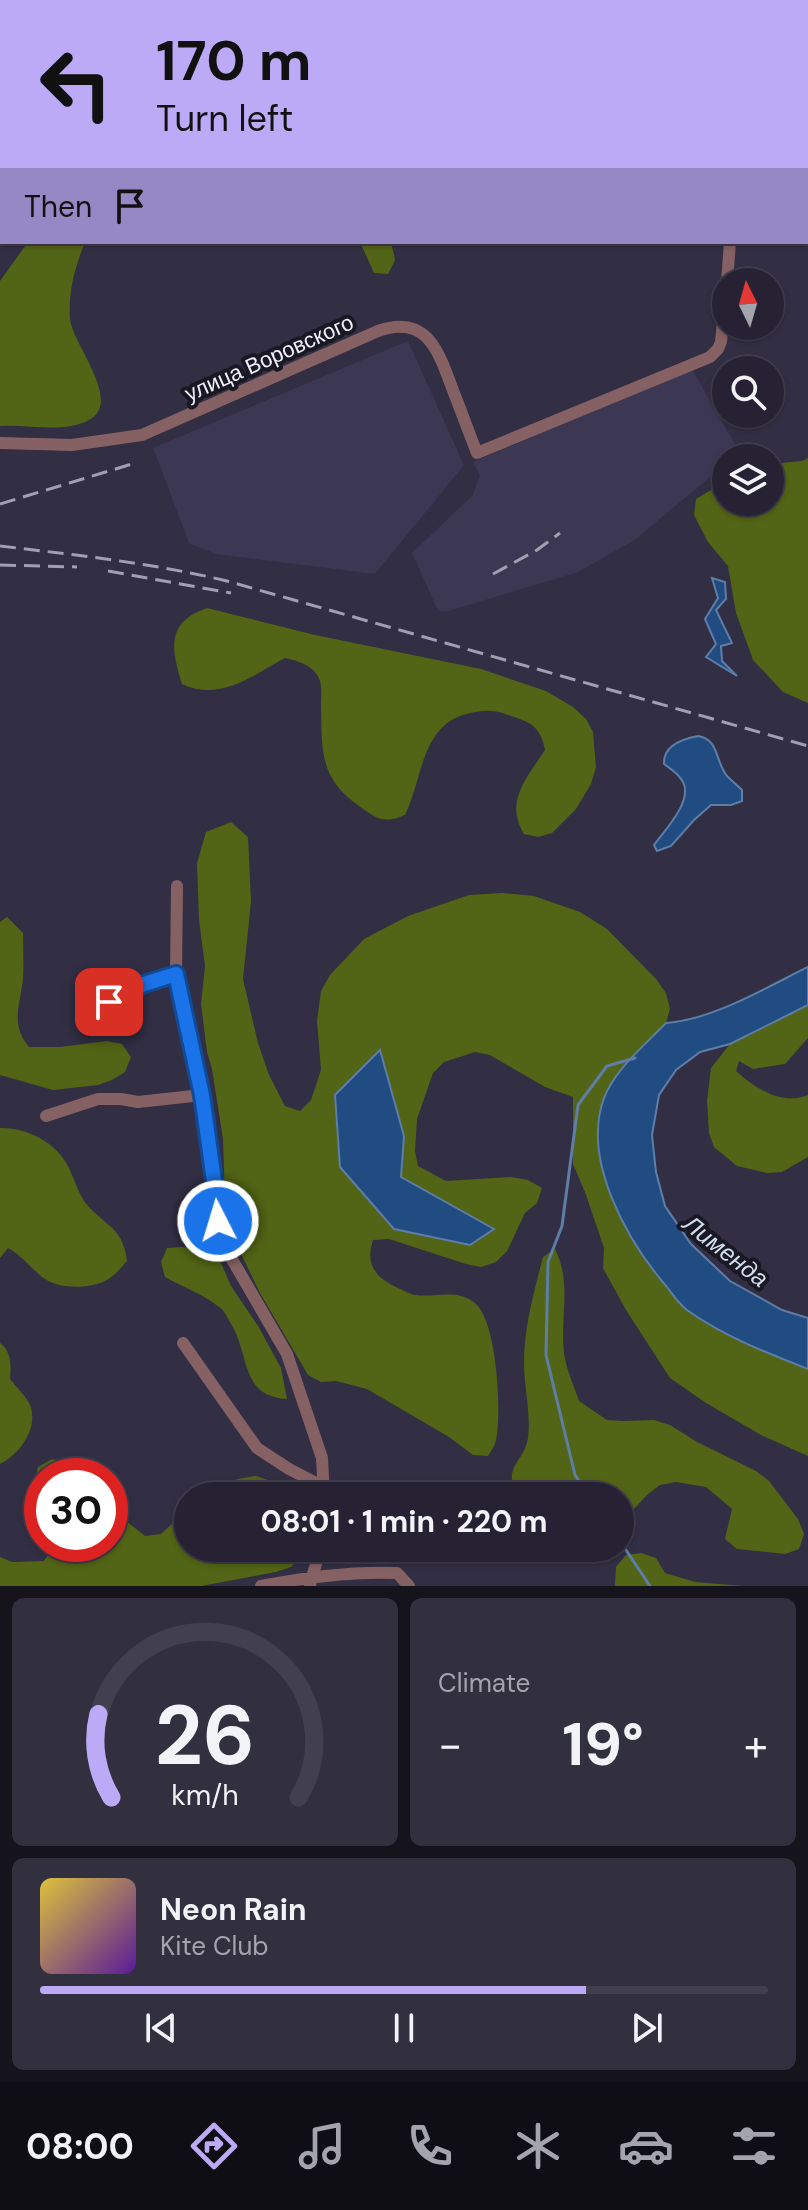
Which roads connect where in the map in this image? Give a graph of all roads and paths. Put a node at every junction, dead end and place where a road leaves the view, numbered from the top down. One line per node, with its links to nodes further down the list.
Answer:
1 (730, 244): 2 (street)
2 (728, 268)
3 (721, 340): 4 (street, улица Воровского)
4 (0, 443)
5 (177, 886): 6 (street)
6 (176, 974): 7 (street); 8 (street)
7 (109, 1002)
8 (202, 1095): 9 (street); 12 (street)
9 (46, 1116)
10 (183, 1343): 11 (street)
11 (310, 1482)
12 (323, 1482)
13 (318, 1562): 14 (street)
14 (310, 1581): 15 (street); 16 (street)
15 (261, 1586)
16 (409, 1586)

